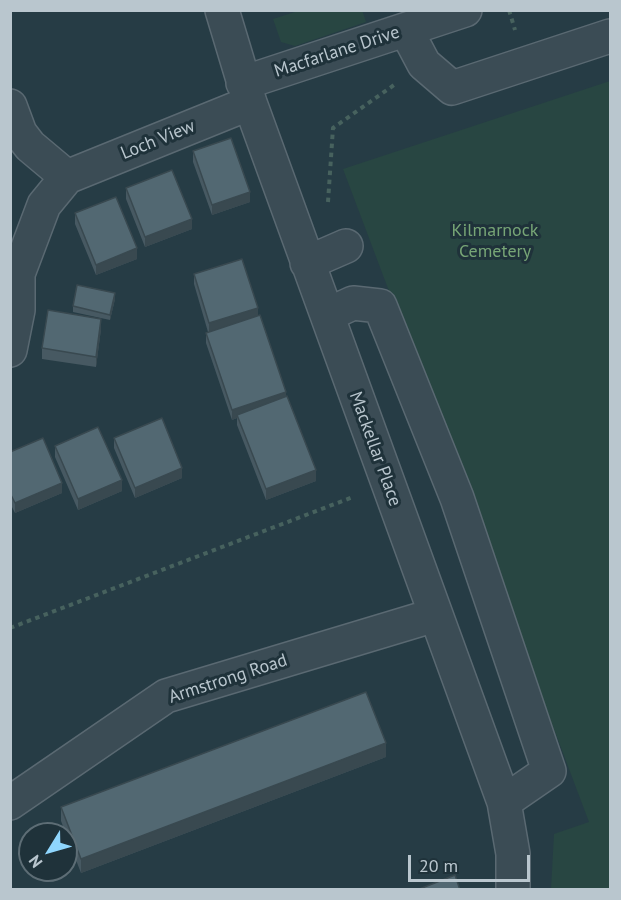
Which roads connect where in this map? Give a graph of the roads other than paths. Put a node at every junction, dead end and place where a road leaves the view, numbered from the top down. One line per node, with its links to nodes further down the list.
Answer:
1 (222, 10): 5 (street, Mackellar Place)
2 (465, 10): 3 (street, Macfarlane Drive)
3 (406, 30): 4 (street); 5 (street, Macfarlane Drive)
4 (610, 36)
5 (246, 93): 7 (street, Loch View); 8 (street, Mackellar Place)
6 (10, 106): 7 (street)
7 (67, 177): 9 (street, Loch View)
8 (327, 315): 10 (street, Mackellar Place); 11 (street)
9 (10, 350)
10 (435, 615): 11 (street, Mackellar Place); 12 (street, Armstrong Road)
11 (504, 802): 13 (street, Mackellar Place)
12 (10, 803)
13 (513, 890)

